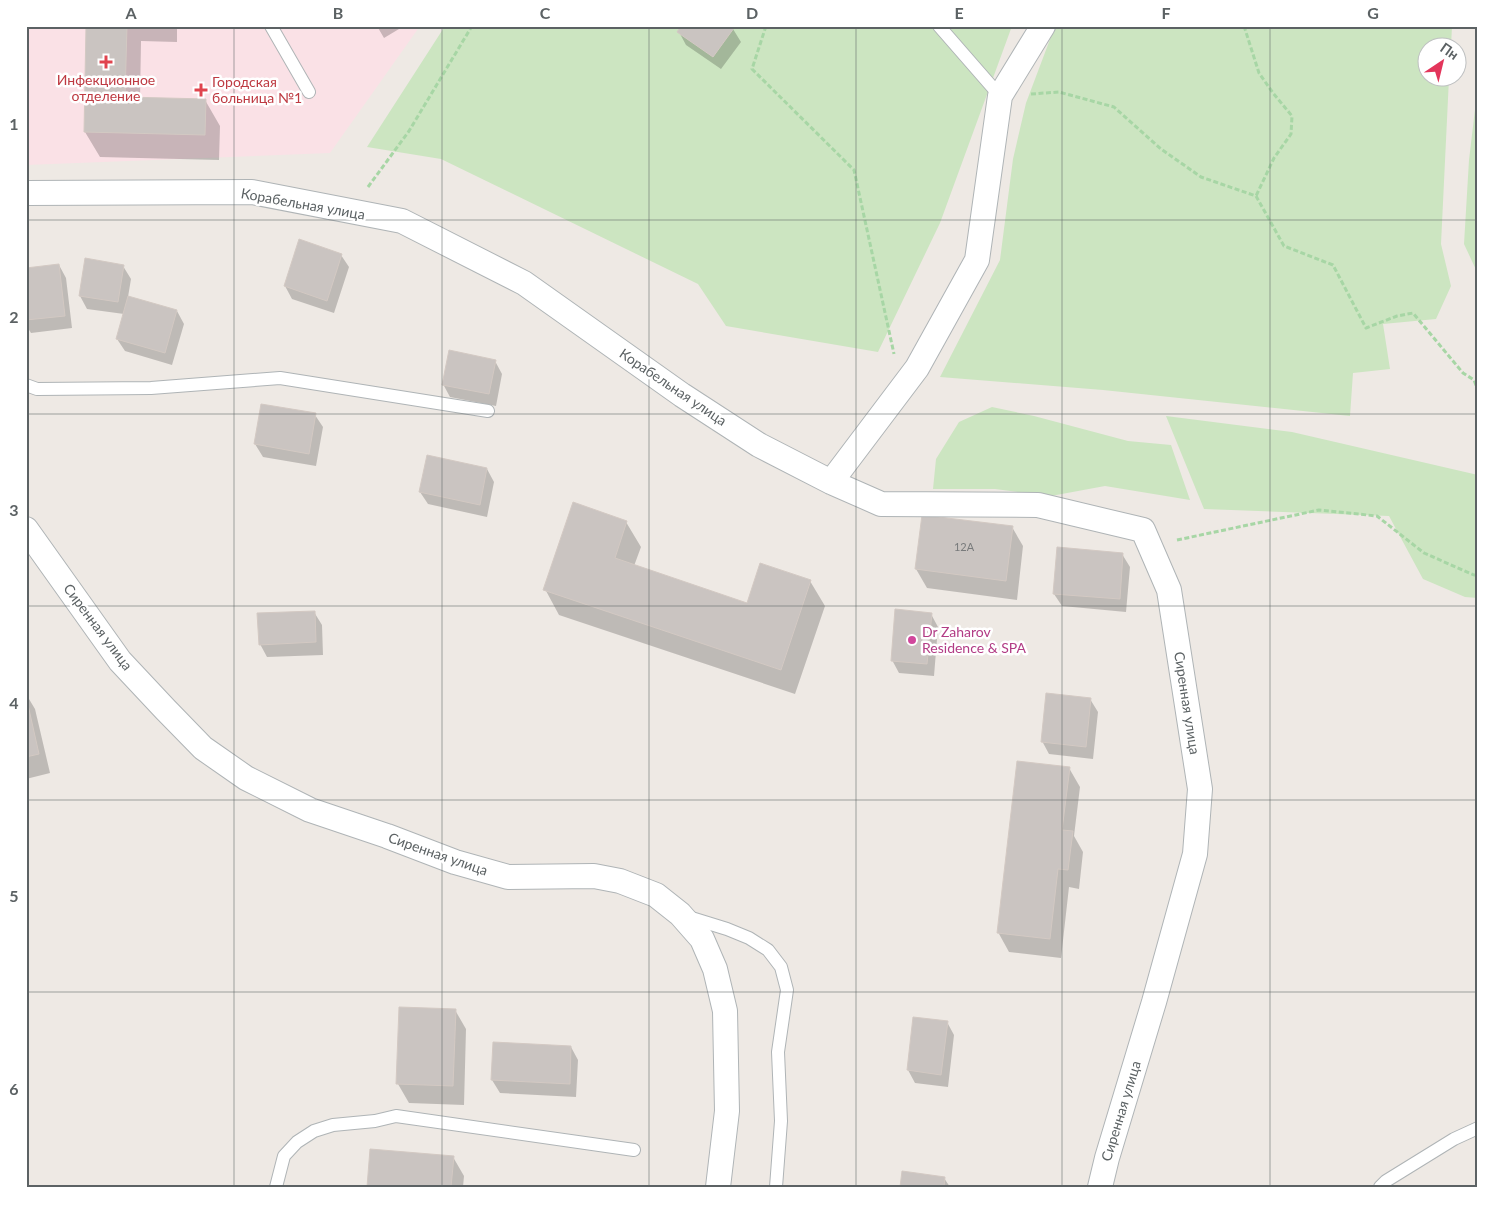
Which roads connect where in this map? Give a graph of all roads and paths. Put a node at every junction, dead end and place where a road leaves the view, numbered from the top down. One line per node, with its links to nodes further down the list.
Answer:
1 (271, 26): 7 (lane)
2 (472, 26): 11 (path)
3 (766, 26): 12 (path)
4 (939, 26): 8 (lane)
5 (1043, 26): 8 (street)
6 (1244, 26): 10 (path)
7 (309, 92)
8 (1000, 96): 10 (path); 12 (street)
9 (26, 192): 11 (street, Корабельная улица)
10 (1256, 196): 14 (path)
11 (350, 211): 16 (street, Корабельная улица)
12 (917, 368): 16 (street)
13 (26, 385): 15 (lane)
14 (1478, 390)
15 (488, 411)
16 (831, 482): 18 (street)
17 (26, 529): 20 (street, Сиренная улица)
18 (1143, 530): 19 (path); 26 (street, Сиренная улица)
19 (1478, 575)
20 (680, 914): 24 (street, Сиренная улица); 25 (lane)
21 (1478, 1128): 27 (lane)
22 (634, 1150): 23 (lane)
23 (276, 1187)
24 (718, 1187)
25 (776, 1187)
26 (1100, 1187)
27 (1380, 1187)

